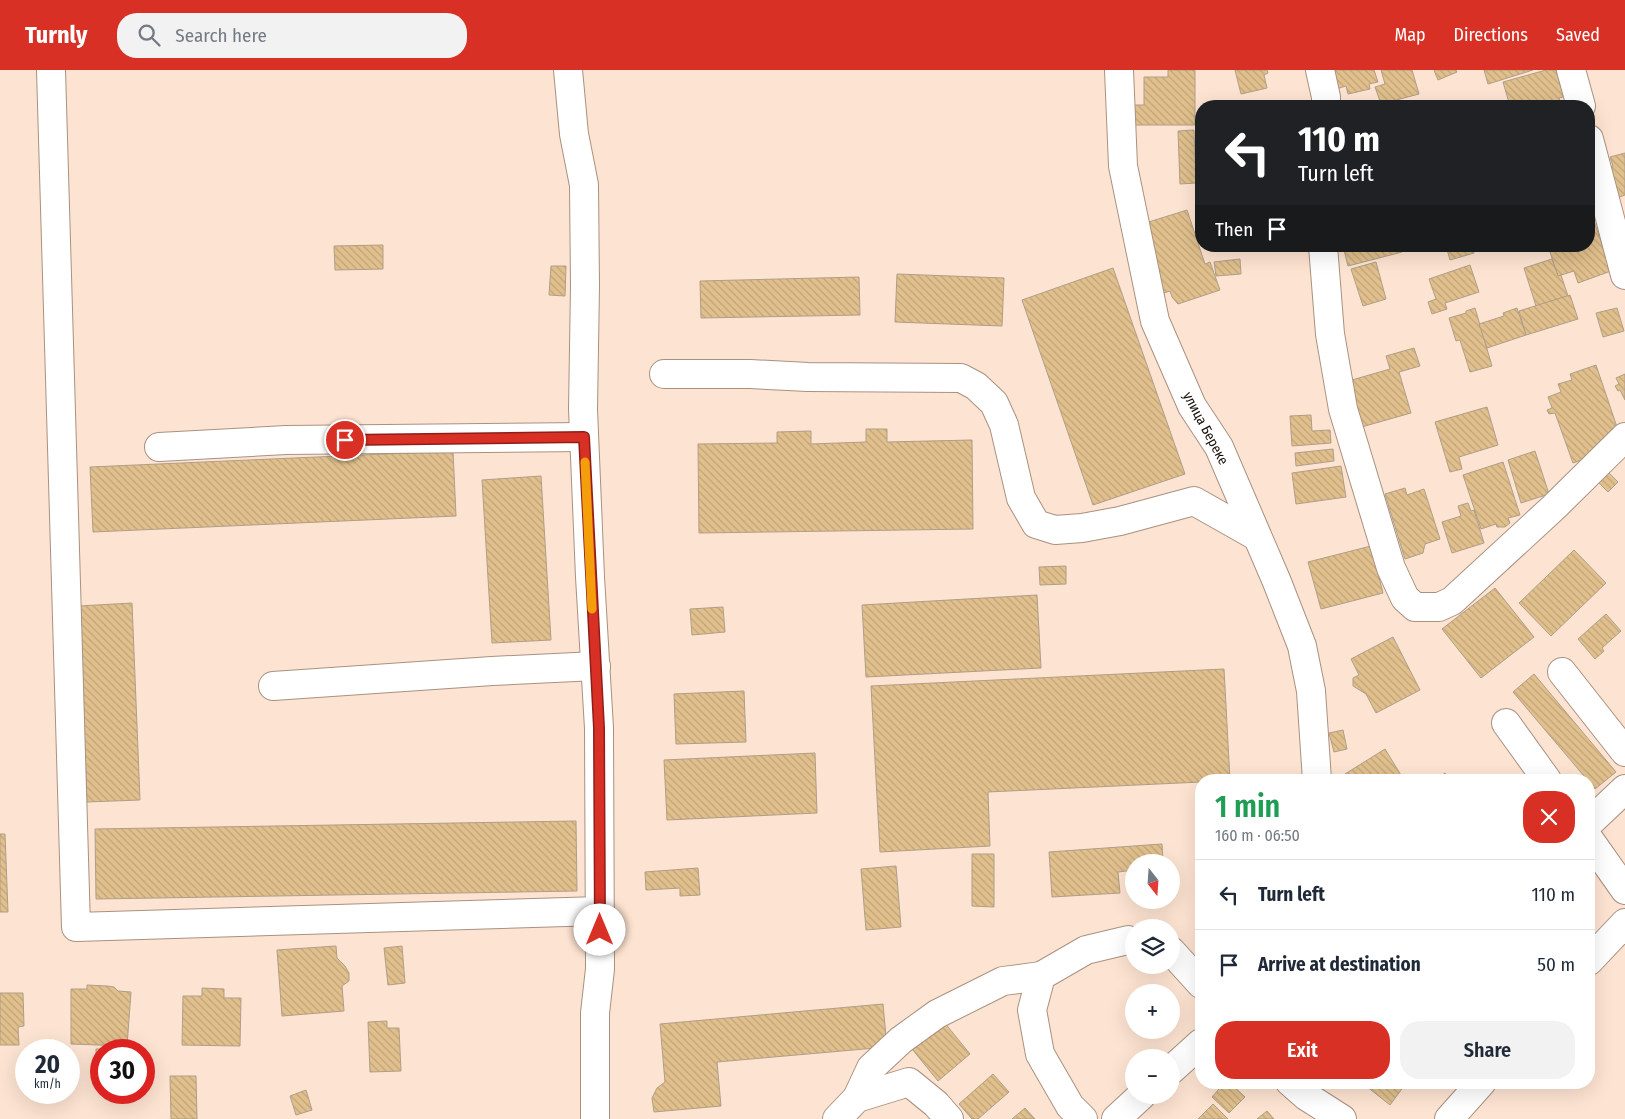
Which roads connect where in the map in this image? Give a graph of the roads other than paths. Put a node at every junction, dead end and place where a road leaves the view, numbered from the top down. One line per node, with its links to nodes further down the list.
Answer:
1 (51, 70): 27 (street)
2 (568, 70): 12 (street)
3 (1119, 70): 15 (street, улица Береке)
4 (1320, 70): 6 (street)
5 (1571, 70): 7 (street)
6 (1326, 100)
7 (1578, 100)
8 (1595, 162): 10 (street)
9 (1323, 252): 13 (street)
10 (1625, 275)
11 (664, 374): 15 (street)
12 (584, 437): 14 (street); 16 (street)
13 (1625, 437)
14 (159, 447)
15 (1256, 536): 21 (street, улица Береке)
16 (596, 666): 18 (street); 27 (street)
17 (1562, 672): 20 (street)
18 (273, 686)
19 (1506, 723): 22 (street)
20 (1625, 752)
21 (1317, 774)
22 (1543, 774)
23 (1625, 789): 24 (street)
24 (1595, 816)
25 (1595, 848): 26 (street)
26 (1625, 890)
27 (600, 911): 40 (street)
28 (1625, 923): 30 (street)
29 (1125, 941): 32 (street)
30 (1595, 955)
31 (1180, 961): 33 (street)
32 (1042, 976): 38 (street); 43 (street)
33 (1195, 977)
34 (1195, 1048): 35 (street)
35 (1180, 1062)
36 (1298, 1089): 45 (street)
37 (1476, 1089): 46 (street)
38 (857, 1098): 41 (street); 42 (street)
39 (1132, 1104): 44 (street)
40 (595, 1119)
41 (837, 1119)
42 (949, 1119)
43 (1083, 1119)
44 (1116, 1119)
45 (1342, 1119)
46 (1449, 1119)

